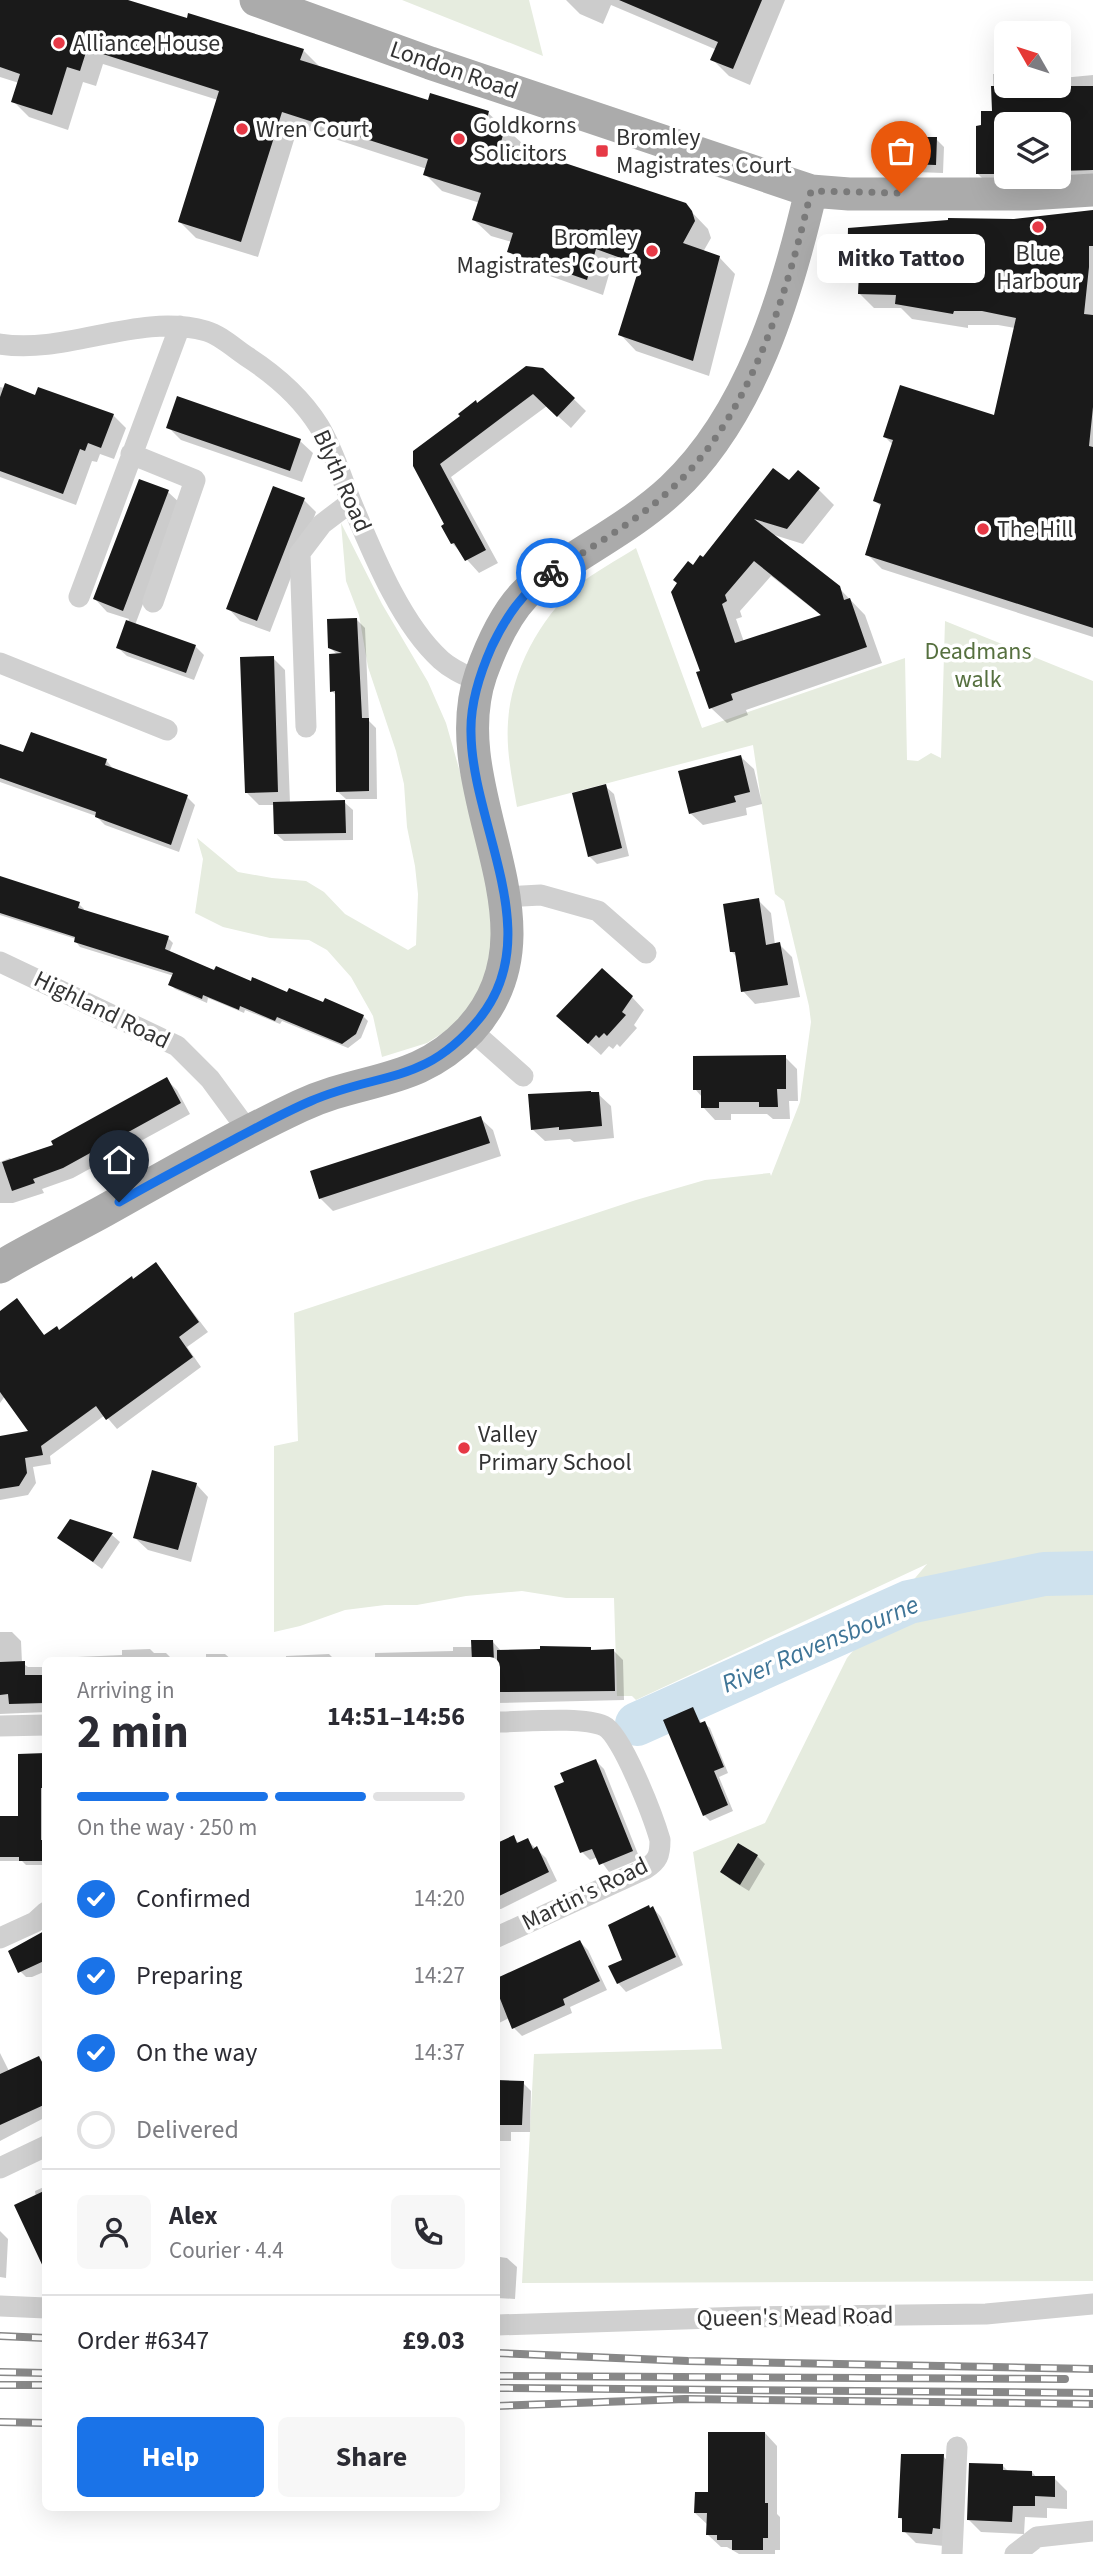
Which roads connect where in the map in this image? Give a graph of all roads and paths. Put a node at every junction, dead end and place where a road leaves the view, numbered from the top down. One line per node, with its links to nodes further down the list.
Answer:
1 (260, 1): 3 (main road, London Road)
2 (1093, 190): 3 (main road, London Road)
3 (811, 191): 11 (main road)
4 (180, 326): 5 (street, Blyth Road); 6 (street); 7 (street, Blyth Road)
5 (0, 344)
6 (131, 454): 8 (street); 9 (street)
7 (351, 502): 11 (street, Blyth Road); 12 (street)
8 (79, 597)
9 (153, 602)
10 (0, 663): 13 (street)
11 (478, 681): 14 (main road)
12 (306, 727)
13 (167, 730)
14 (504, 897): 15 (street); 17 (main road)
15 (646, 953)
16 (0, 962): 19 (street, Highland Road)
17 (470, 1029): 18 (street); 19 (main road)
18 (523, 1076)
19 (249, 1132): 20 (main road)
20 (0, 1267)
21 (500, 1722): 25 (street, Martin's Road)
22 (0, 1726): 23 (street)
23 (42, 1726)
24 (42, 1916): 26 (street)
25 (500, 1936)
26 (0, 1938)
27 (42, 2148): 28 (street)
28 (0, 2168)
29 (1093, 2304): 32 (street, Queen's Mead Road)
30 (0, 2306): 31 (street)
31 (42, 2308)
32 (500, 2325)
33 (957, 2447): 35 (street)
34 (1093, 2531): 36 (street)
35 (952, 2554)
36 (1015, 2554)

